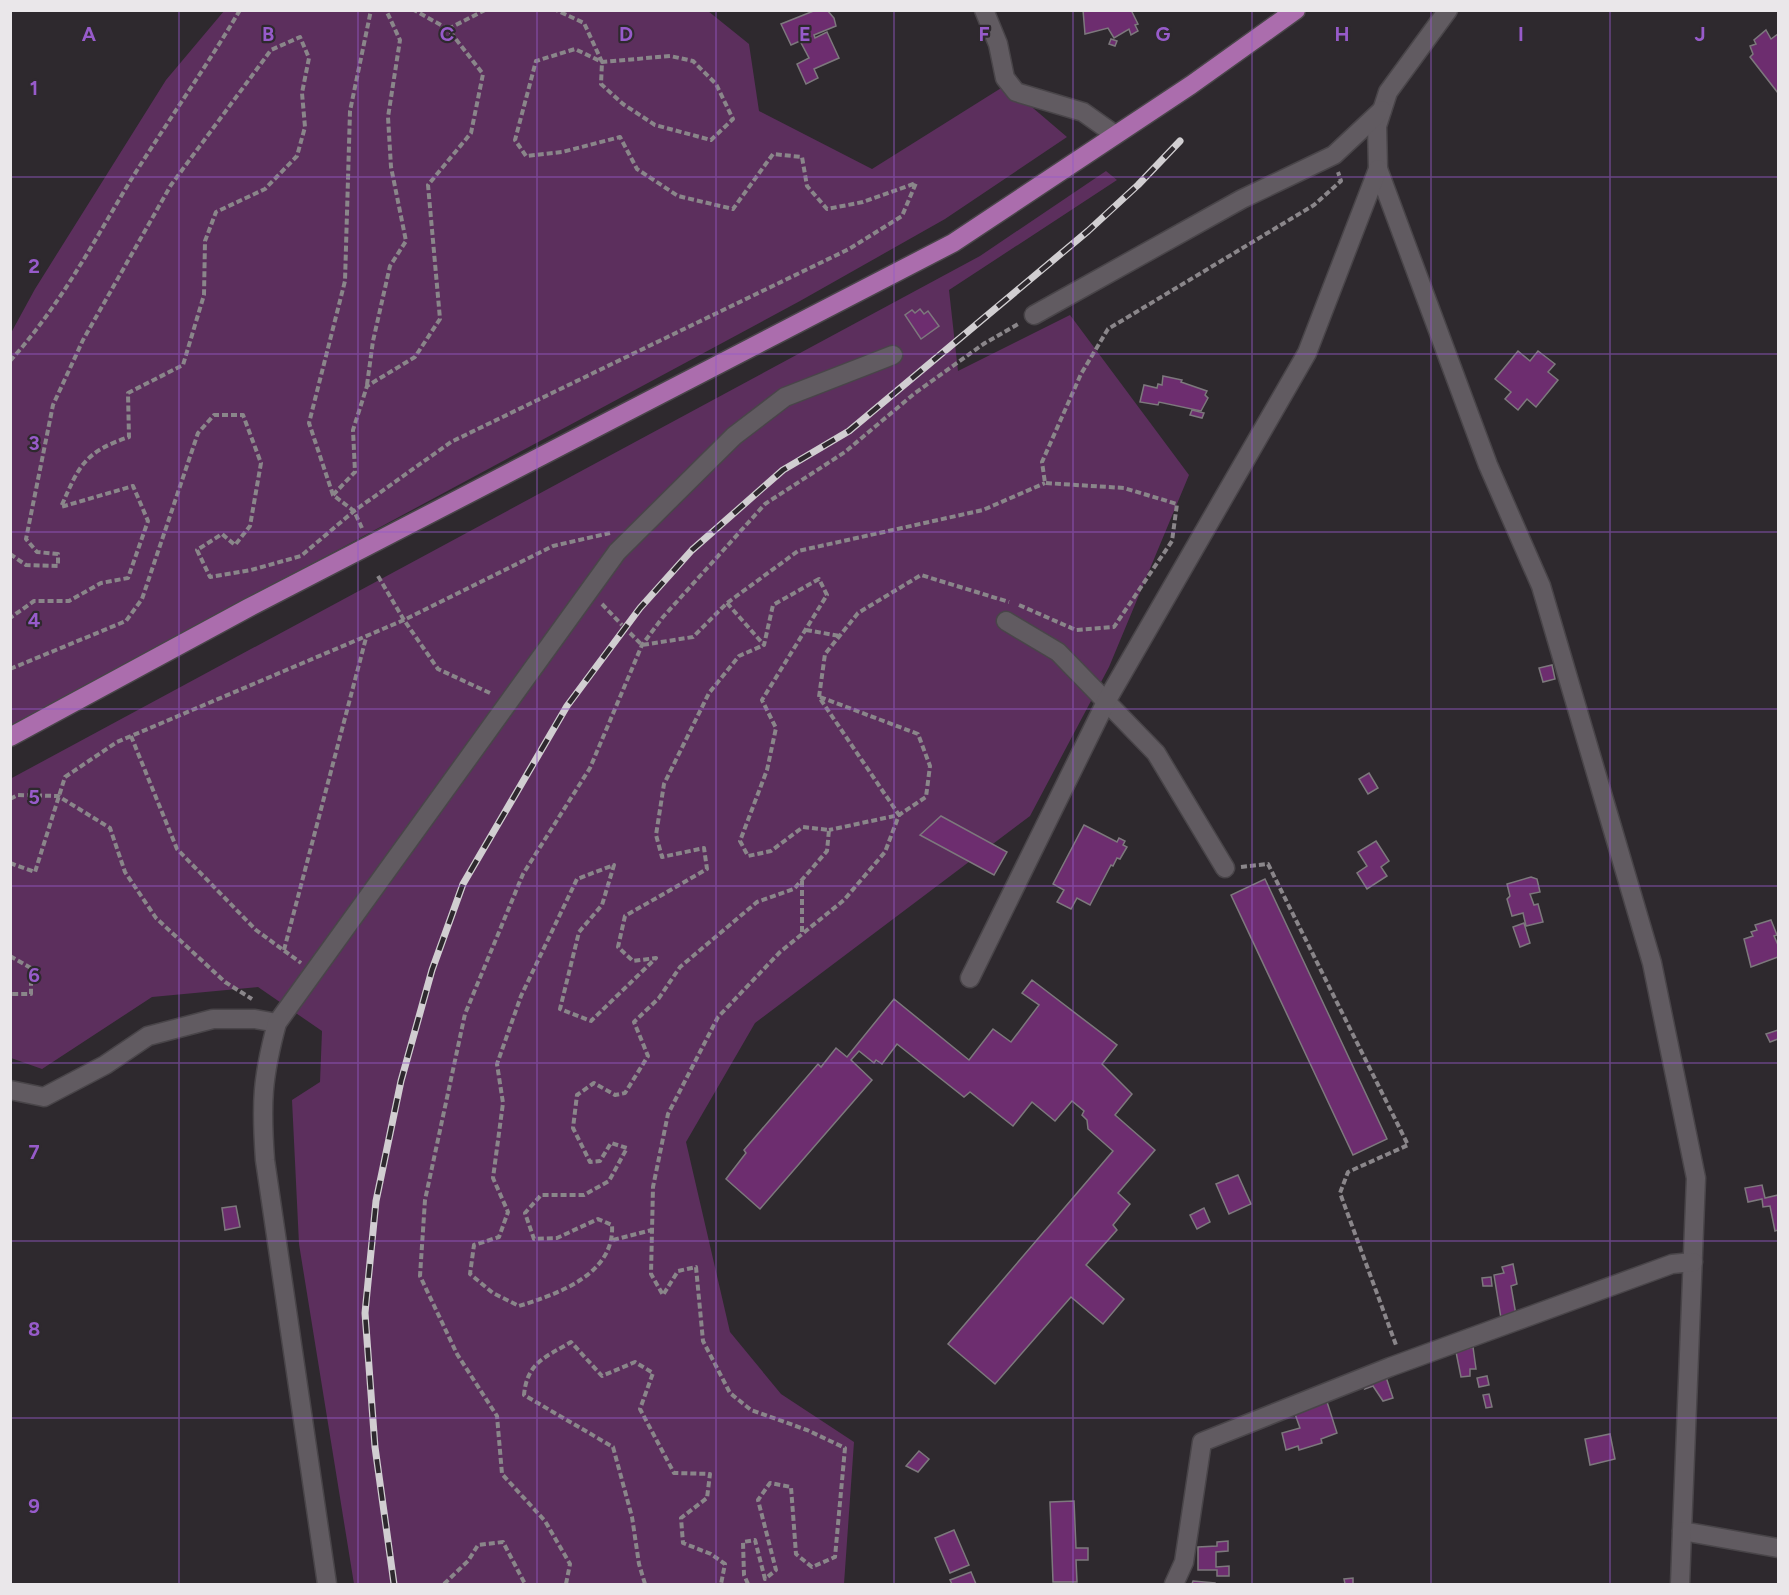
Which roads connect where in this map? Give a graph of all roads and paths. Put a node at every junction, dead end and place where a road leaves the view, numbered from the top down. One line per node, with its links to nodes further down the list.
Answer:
1 (240, 10): 18 (path)
2 (371, 10): 21 (path)
3 (386, 10): 19 (path)
4 (414, 10): 10 (path)
5 (485, 10): 10 (path)
6 (556, 10): 11 (path)
7 (984, 10): 13 (street)
8 (1296, 10): 13 (main road)
9 (1448, 10): 12 (street)
10 (448, 29): 19 (path)
11 (602, 62): 11 (path); 22 (path)
12 (1382, 110): 14 (street); 15 (street)
13 (1114, 134): 44 (main road)
14 (1334, 155): 16 (street); 20 (path)
15 (1378, 170): 41 (street); 63 (street)
16 (1034, 315): 37 (path)
17 (893, 355): 23 (street)
18 (10, 361)
19 (367, 386): 21 (path)
20 (1045, 483): 28 (path); 35 (path)
21 (333, 495): 22 (path)
22 (354, 511): 24 (path); 39 (path)
23 (643, 525): 27 (street); 30 (path)
24 (362, 528)
25 (10, 554): 29 (path)
26 (378, 576): 30 (path)
27 (590, 590): 32 (path); 42 (street)
28 (727, 603): 37 (path); 38 (path)
29 (10, 618)
30 (404, 620): 36 (path); 42 (path)
31 (1006, 621): 41 (street)
32 (622, 625)
33 (807, 630): 35 (path); 38 (path); 48 (path)
34 (630, 633): 37 (path)
35 (840, 636): 40 (path)
36 (367, 637): 43 (path); 53 (path)
37 (642, 645): 70 (path)
38 (764, 645): 62 (path)
39 (10, 669)
40 (819, 697): 47 (path); 47 (path)
41 (1107, 700): 50 (street); 56 (street)
42 (509, 702): 55 (street)
43 (132, 736): 45 (path); 53 (path)
44 (10, 737)
45 (58, 796): 46 (path); 49 (path); 58 (path)
46 (10, 799)
47 (899, 815): 48 (path); 52 (path)
48 (829, 830): 51 (path)
49 (10, 863)
50 (1226, 868): 64 (path)
51 (802, 880): 52 (path); 62 (path)
52 (802, 934): 61 (path)
53 (284, 950): 55 (path)
54 (10, 956): 57 (path)
55 (313, 972): 59 (street)
56 (970, 978)
57 (10, 994)
58 (253, 1000)
59 (277, 1023): 60 (street); 67 (street)
60 (10, 1089)
61 (652, 1230): 62 (path); 73 (path)
62 (613, 1240)
63 (1693, 1262): 64 (street); 65 (street)
64 (1390, 1367): 74 (street)
65 (1682, 1531): 66 (street); 75 (street)
66 (1779, 1548)
67 (327, 1584)
68 (444, 1584): 69 (path)
69 (525, 1584)
70 (566, 1584)
71 (645, 1584): 72 (path)
72 (722, 1584)
73 (748, 1584)
74 (1173, 1584)
75 (1680, 1584)

